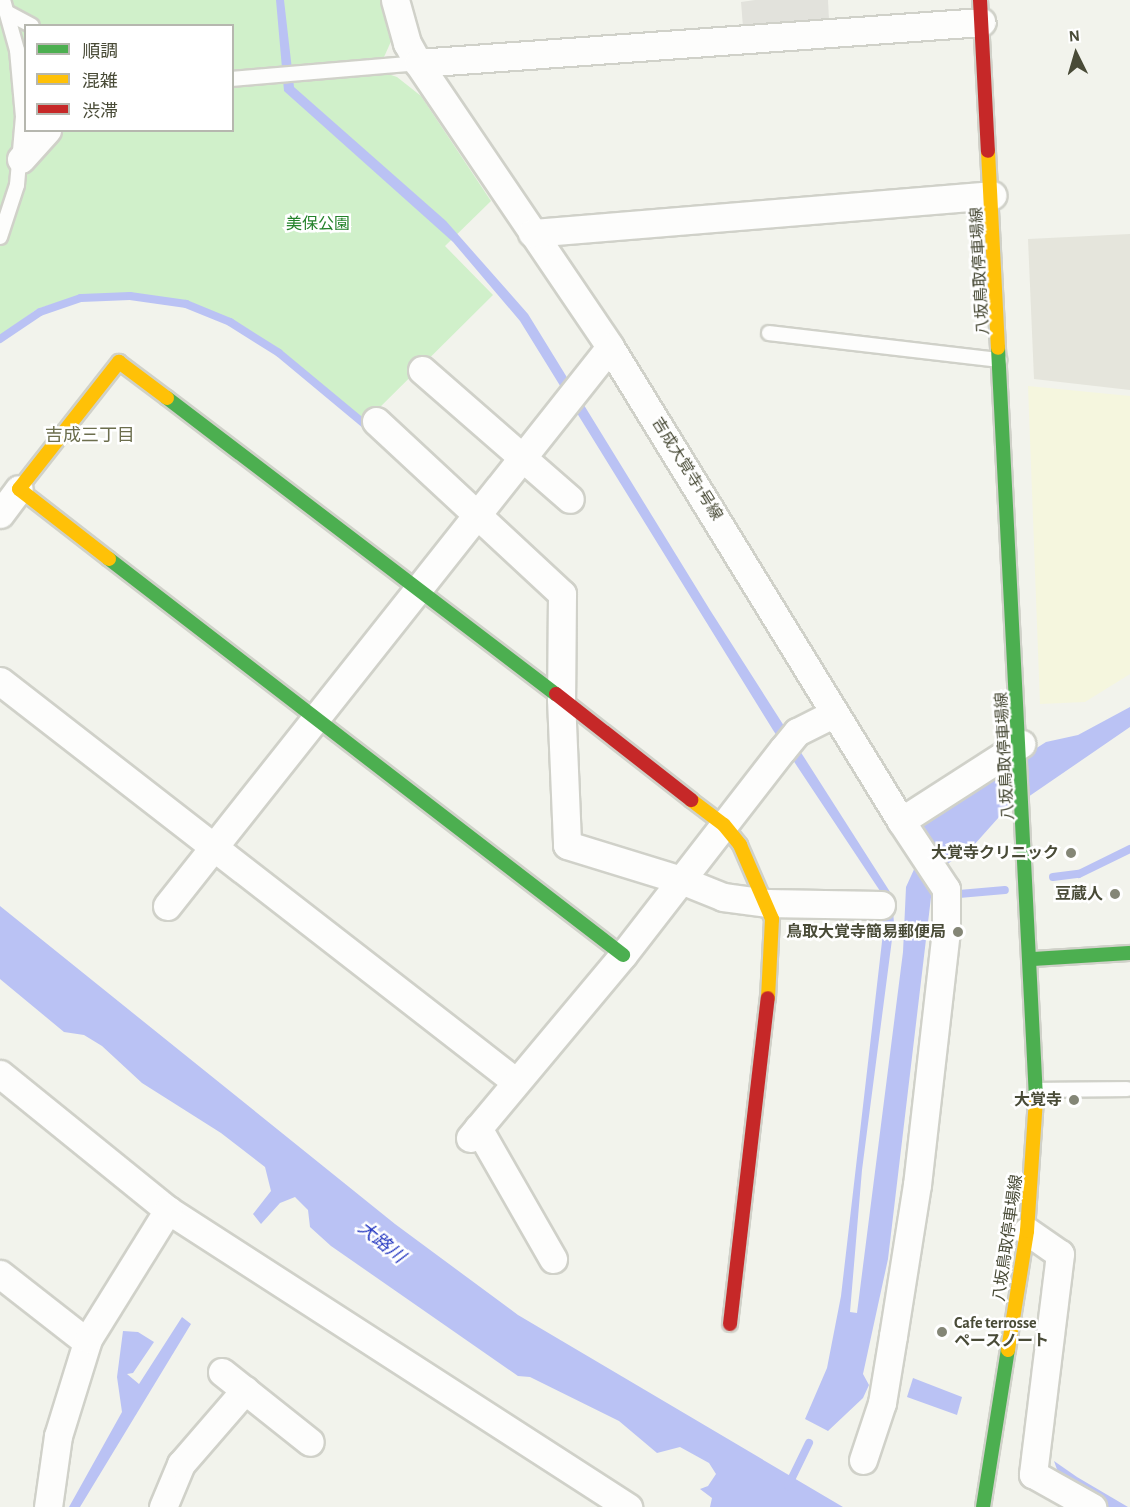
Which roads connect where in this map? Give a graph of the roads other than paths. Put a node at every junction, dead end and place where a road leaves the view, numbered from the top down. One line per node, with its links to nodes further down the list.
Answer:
1 (395, 0): 5 (street, 吉成大覚寺1号線)
2 (5, 7): 4 (lane); 8 (lane)
3 (981, 11): 5 (street); 9 (street, 八坂鳥取停車場線)
4 (29, 24)
5 (418, 63): 6 (lane); 10 (street, 吉成大覚寺1号線)
6 (234, 79)
7 (45, 132): 8 (street)
8 (21, 159): 11 (lane)
9 (992, 195): 10 (street); 14 (street, 八坂鳥取停車場線)
10 (532, 233): 13 (street, 吉成大覚寺1号線)
11 (0, 237)
12 (769, 333): 14 (lane)
13 (610, 347): 17 (street); 25 (street, 吉成大覚寺1号線)
14 (1001, 360): 27 (street, 八坂鳥取停車場線)
15 (422, 370): 17 (street)
16 (376, 421): 21 (street)
17 (521, 458): 19 (street); 21 (street)
18 (19, 489): 20 (street); 22 (street); 26 (street)
19 (570, 499)
20 (0, 514)
21 (474, 515): 22 (street); 24 (street)
22 (418, 587): 24 (street); 26 (street)
23 (0, 681): 30 (street)
24 (561, 699): 29 (street); 31 (street)
25 (835, 713): 28 (street, 吉成大覚寺1号線); 29 (street)
26 (313, 717): 30 (street); 36 (street)
27 (1022, 751): 28 (street); 37 (street, 八坂鳥取停車場線)
28 (901, 821): 51 (street, 吉成大覚寺1号線)
29 (724, 825): 31 (street); 32 (street)
30 (212, 848): 34 (street); 39 (street)
31 (681, 879): 32 (street); 36 (street)
32 (767, 903): 33 (street); 46 (street)
33 (881, 904)
34 (167, 906)
35 (1130, 953): 37 (street)
36 (623, 955): 39 (street)
37 (1032, 959): 41 (street, 八坂鳥取停車場線)
38 (0, 1074): 42 (street)
39 (516, 1082): 44 (street)
40 (1127, 1089): 41 (lane)
41 (1037, 1090): 43 (street, 八坂鳥取停車場線)
42 (168, 1210): 47 (street); 54 (street)
43 (1027, 1231): 55 (street, 八坂鳥取停車場線); 56 (street)
44 (553, 1258)
45 (0, 1274): 47 (street)
46 (730, 1324)
47 (87, 1342): 52 (street)
48 (222, 1372): 49 (street)
49 (245, 1390): 50 (street); 53 (street)
50 (310, 1442)
51 (863, 1460)
52 (48, 1507)
53 (163, 1507)
54 (628, 1507)
55 (983, 1507)
56 (1092, 1507)

